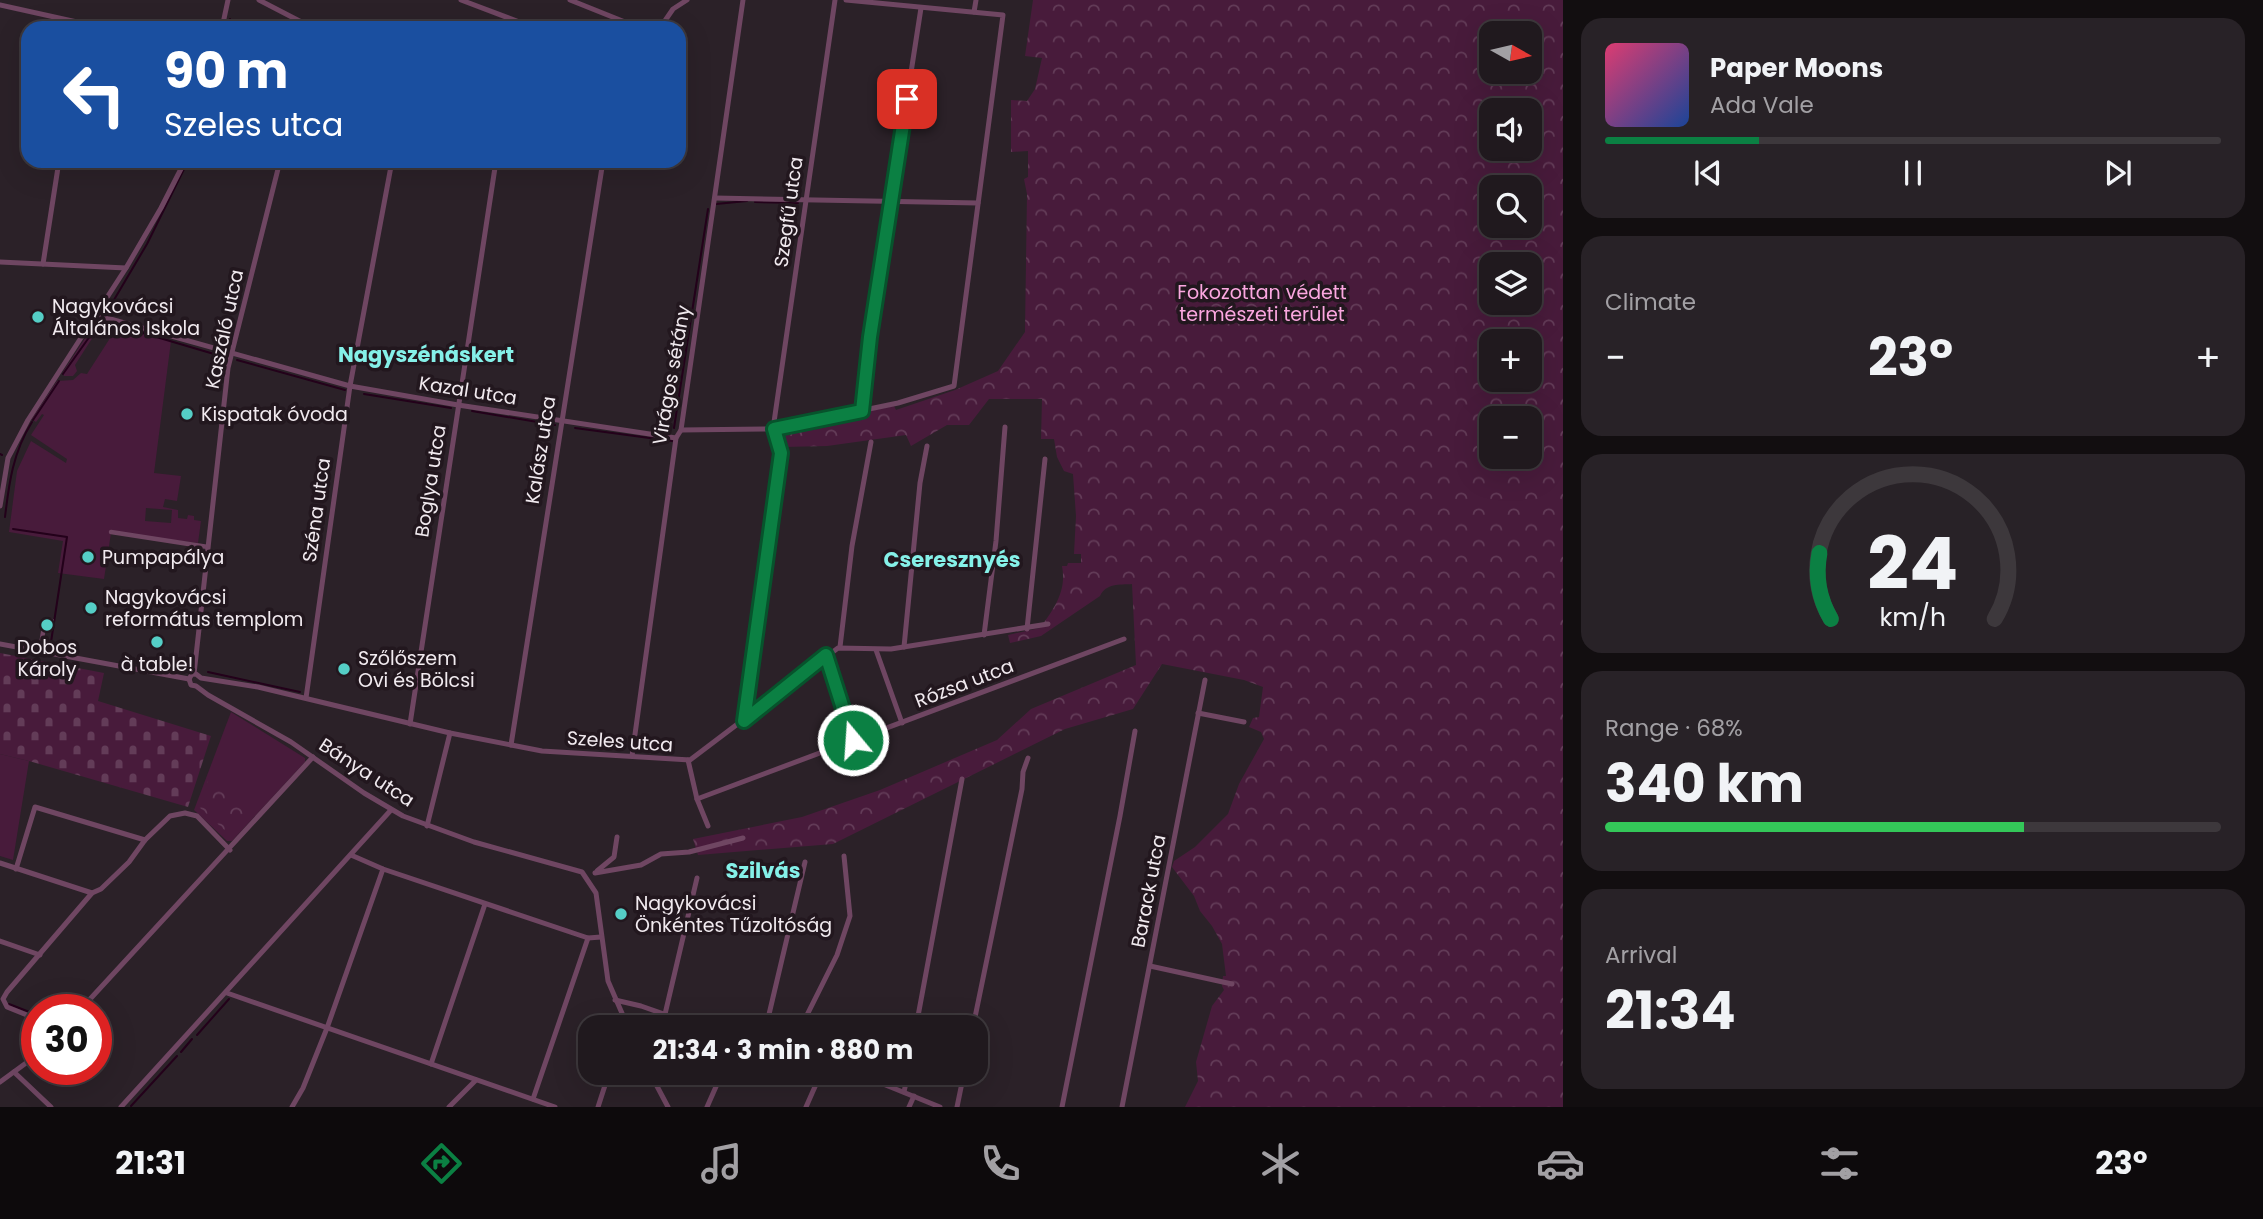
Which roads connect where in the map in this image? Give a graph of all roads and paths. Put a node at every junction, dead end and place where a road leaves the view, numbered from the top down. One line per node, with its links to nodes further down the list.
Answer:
1 (228, 0): 15 (street)
2 (259, 0): 16 (street)
3 (460, 0): 17 (street)
4 (570, 0): 18 (street)
5 (687, 0): 19 (street)
6 (743, 0): 26 (street, Virágos sétány)
7 (835, 0): 27 (street, Szegfű utca)
8 (846, 0): 10 (street)
9 (976, 0): 13 (street)
10 (866, 1): 12 (street)
11 (0, 5): 14 (street)
12 (920, 8): 13 (street); 28 (street)
13 (974, 12): 29 (street)
14 (63, 21)
15 (224, 21)
16 (300, 21)
17 (517, 21)
18 (622, 21)
19 (665, 21)
20 (58, 168): 31 (street)
21 (181, 168): 32 (street)
22 (278, 168): 34 (street, Kaszáló utca)
23 (391, 168): 35 (street, Széna utca)
24 (495, 168): 36 (street, Boglya utca)
25 (602, 168): 38 (street, Kalász utca)
26 (715, 198): 27 (street); 41 (street, Virágos sétány)
27 (805, 199): 28 (street); 40 (street, Szegfű utca)
28 (891, 202): 29 (street); 37 (street)
29 (978, 204): 37 (street)
30 (0, 262): 31 (street)
31 (43, 264): 32 (street)
32 (126, 268): 33 (street)
33 (96, 315): 34 (street, Kazal utca); 46 (street)
34 (230, 354): 35 (street, Kazal utca); 48 (street, Kaszáló utca)
35 (350, 386): 36 (street, Kazal utca); 65 (street, Széna utca)
36 (458, 405): 38 (street, Kazal utca); 70 (street, Boglya utca)
37 (862, 411): 40 (street)
38 (561, 420): 42 (street, Kazal utca); 74 (street, Kalász utca)
39 (1005, 427): 52 (street)
40 (774, 429): 41 (street); 67 (street, Szegfű utca)
41 (681, 430): 42 (street, Virágos sétány)
42 (676, 438): 75 (street, Virágos sétány)
43 (871, 442): 55 (street)
44 (927, 446): 56 (street)
45 (1045, 458): 51 (street)
46 (0, 506)
47 (111, 532): 48 (street)
48 (208, 547): 60 (street, Kaszáló utca)
49 (52, 621): 58 (street)
50 (1048, 624): 51 (street)
51 (1027, 629): 52 (street)
52 (984, 635): 56 (street)
53 (1124, 639): 69 (street, Rózsa utca)
54 (0, 644): 58 (street)
55 (840, 647): 57 (street); 59 (street, Szeles utca)
56 (904, 647): 57 (street)
57 (876, 650): 69 (street)
58 (40, 651): 62 (street)
59 (826, 655): 67 (street, Szeles utca); 73 (street)
60 (194, 674): 61 (street, Szeles utca); 62 (street)
61 (201, 678): 64 (street); 65 (street, Szeles utca)
62 (188, 680): 64 (street)
63 (1205, 680): 66 (street, Barack utca)
64 (197, 686): 76 (street, Bánya utca)
65 (306, 698): 70 (street, Szeles utca)
66 (1198, 713): 68 (street); 103 (street, Barack utca)
67 (744, 721): 78 (street, Szeles utca)
68 (1244, 722)
69 (902, 723): 73 (street, Rózsa utca)
70 (410, 724): 72 (street, Szeles utca)
71 (1135, 731): 144 (street)
72 (450, 733): 74 (street, Szeles utca); 82 (street)
73 (853, 740): 80 (street, Rózsa utca)
74 (511, 744): 75 (street, Szeles utca)
75 (632, 756): 78 (street, Szeles utca)
76 (313, 757): 81 (street, Bánya utca); 87 (street)
77 (1028, 758): 115 (street)
78 (688, 760): 80 (street)
79 (962, 779): 114 (street)
80 (697, 799): 83 (street)
81 (391, 810): 82 (street, Bánya utca); 88 (street)
82 (427, 826): 95 (street, Bánya utca)
83 (708, 827)
84 (617, 837): 94 (street)
85 (743, 838): 94 (street)
86 (145, 839): 87 (street); 92 (street); 97 (street)
87 (230, 850): 106 (street)
88 (351, 855): 93 (street); 105 (street)
89 (844, 856): 113 (street)
90 (804, 862): 112 (street)
91 (0, 863): 92 (street)
92 (16, 869): 97 (street)
93 (383, 869): 98 (street); 116 (street)
94 (594, 873): 95 (street)
95 (584, 874): 99 (street)
96 (697, 878): 109 (street)
97 (92, 893): 102 (street)
98 (485, 904): 100 (street); 117 (street)
99 (601, 936): 100 (street); 107 (street)
100 (589, 938): 131 (street)
101 (0, 941): 102 (street)
102 (40, 955): 108 (street)
103 (1150, 966): 104 (street); 145 (street, Barack utca)
104 (1233, 984)
105 (227, 993): 116 (street); 133 (street)
106 (95, 994)
107 (615, 1000): 109 (street); 110 (street)
108 (21, 1013)
109 (664, 1013): 111 (street)
110 (622, 1015)
111 (669, 1015)
112 (769, 1015)
113 (807, 1015)
114 (918, 1015)
115 (975, 1015)
116 (327, 1028): 117 (street); 134 (street)
117 (431, 1064): 120 (street)
118 (21, 1067): 119 (street)
119 (14, 1072): 121 (street); 132 (street)
120 (476, 1080): 131 (street); 135 (street)
121 (0, 1082)
122 (605, 1085): 137 (street)
123 (657, 1085): 138 (street)
124 (717, 1085): 139 (street)
125 (816, 1085): 140 (street)
126 (886, 1085): 129 (street)
127 (905, 1085): 129 (street)
128 (962, 1085): 143 (street)
129 (904, 1092): 130 (street)
130 (914, 1096): 141 (street); 142 (street)
131 (533, 1099): 136 (street)
132 (51, 1107)
133 (121, 1107)
134 (292, 1107)
135 (449, 1107)
136 (555, 1107)
137 (598, 1107)
138 (668, 1107)
139 (707, 1107)
140 (806, 1107)
141 (909, 1107)
142 (940, 1107)
143 (957, 1107)
144 (1062, 1107)
145 (1122, 1107)

